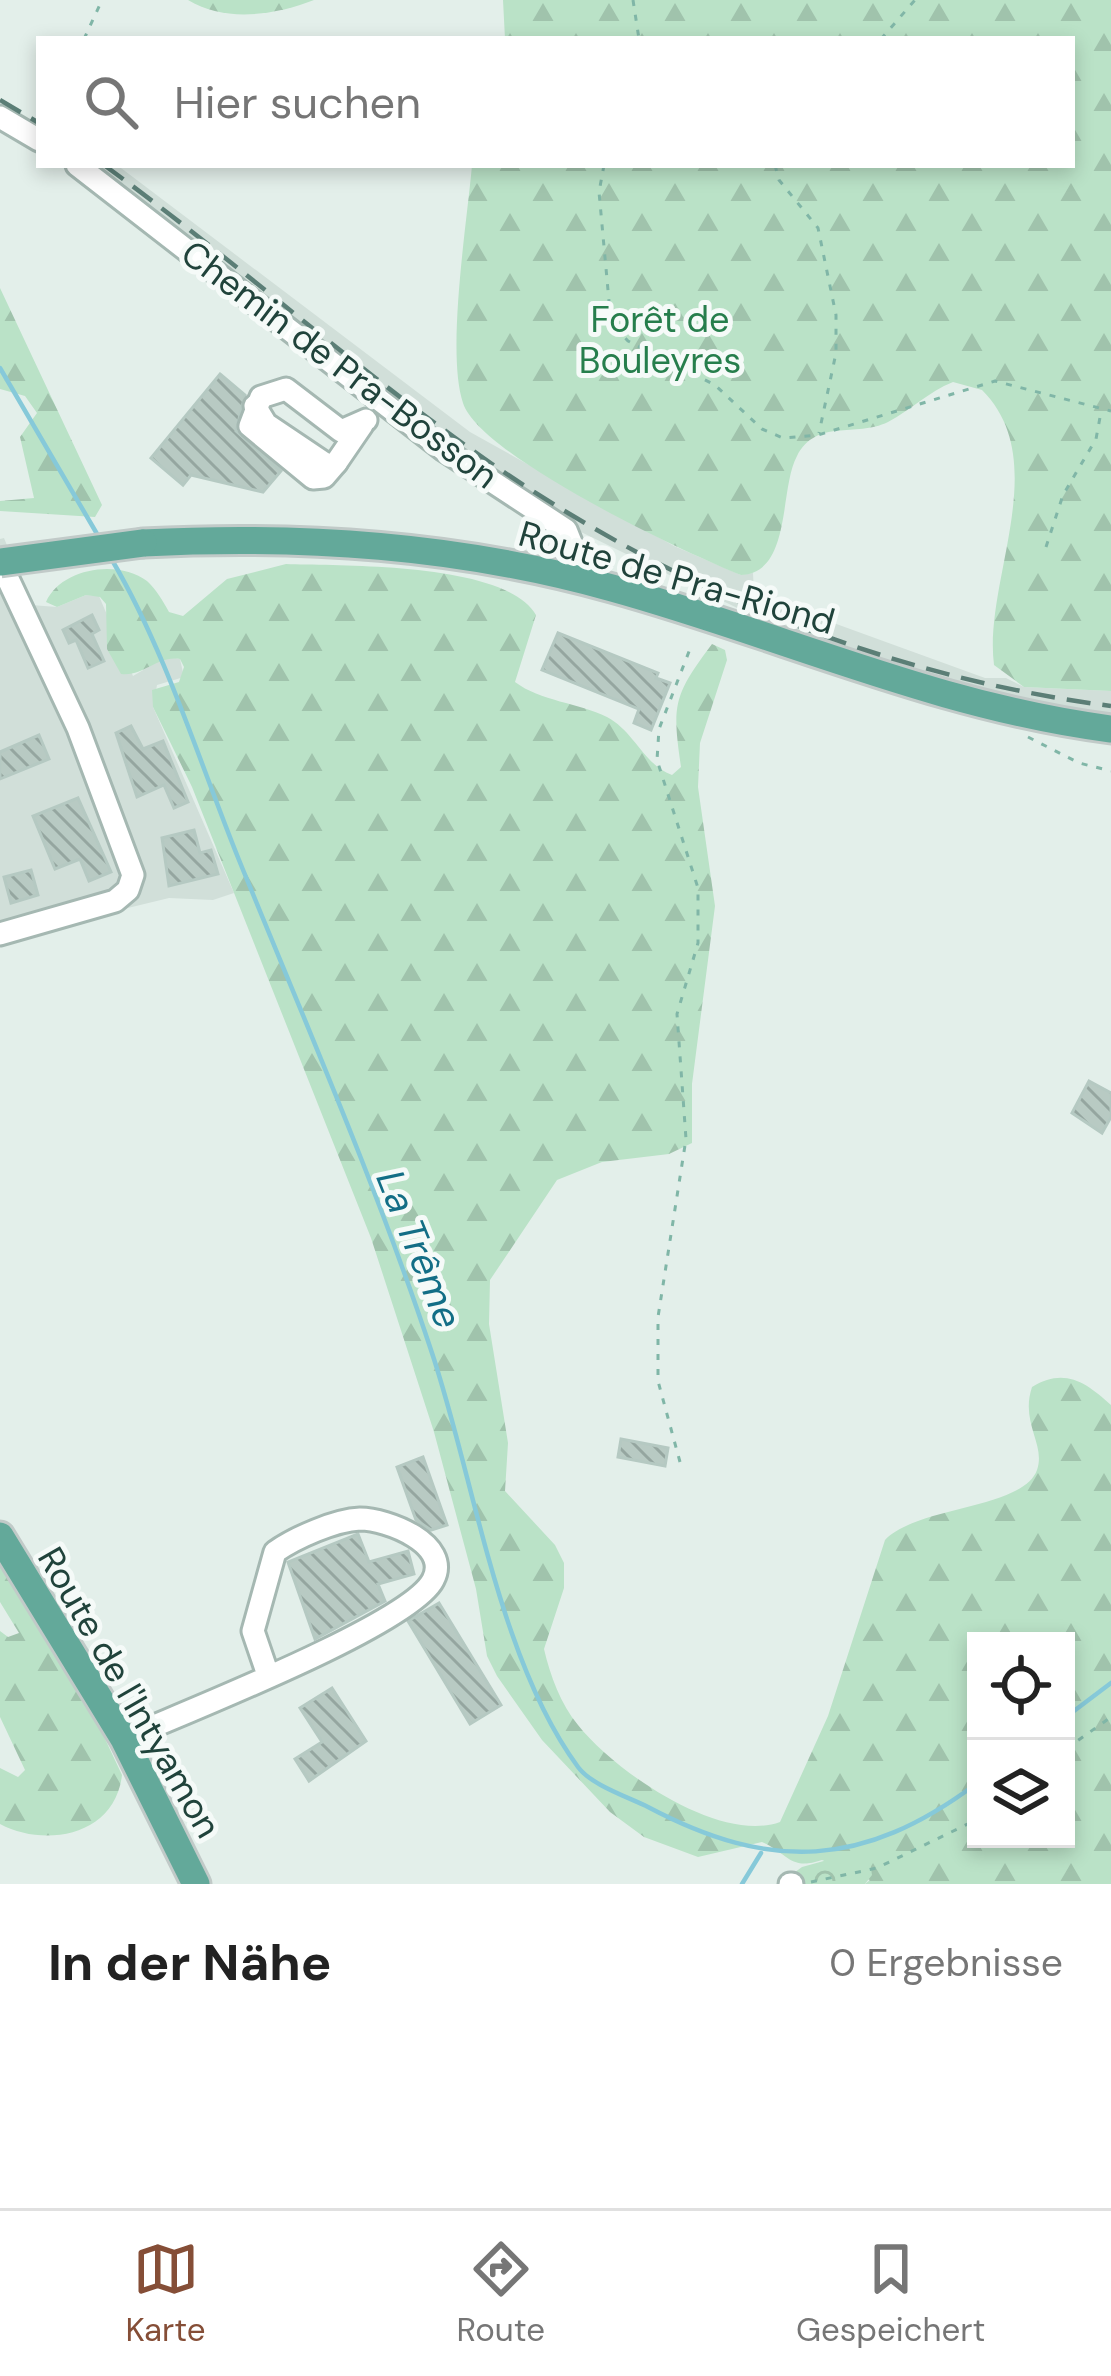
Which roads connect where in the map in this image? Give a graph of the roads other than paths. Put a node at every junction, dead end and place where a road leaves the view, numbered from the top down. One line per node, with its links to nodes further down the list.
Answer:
1 (0, 117): 2 (street)
2 (36, 138)
3 (81, 168): 4 (street, Chemin de Pra-Bosson)
4 (380, 400): 5 (street); 7 (street, Chemin de Pra-Bosson)
5 (366, 420): 5 (street)
6 (0, 562): 7 (main road, Route de Pra-Riond, bridge); 9 (street)
7 (568, 577): 8 (main road, Route de Pra-Riond)
8 (1111, 729)
9 (0, 934)
10 (0, 1536): 12 (main road, Route de l'Intyamon)
11 (268, 1675): 11 (street); 12 (street)
12 (124, 1739): 13 (main road, Route de l'Intyamon)
13 (196, 1884)

